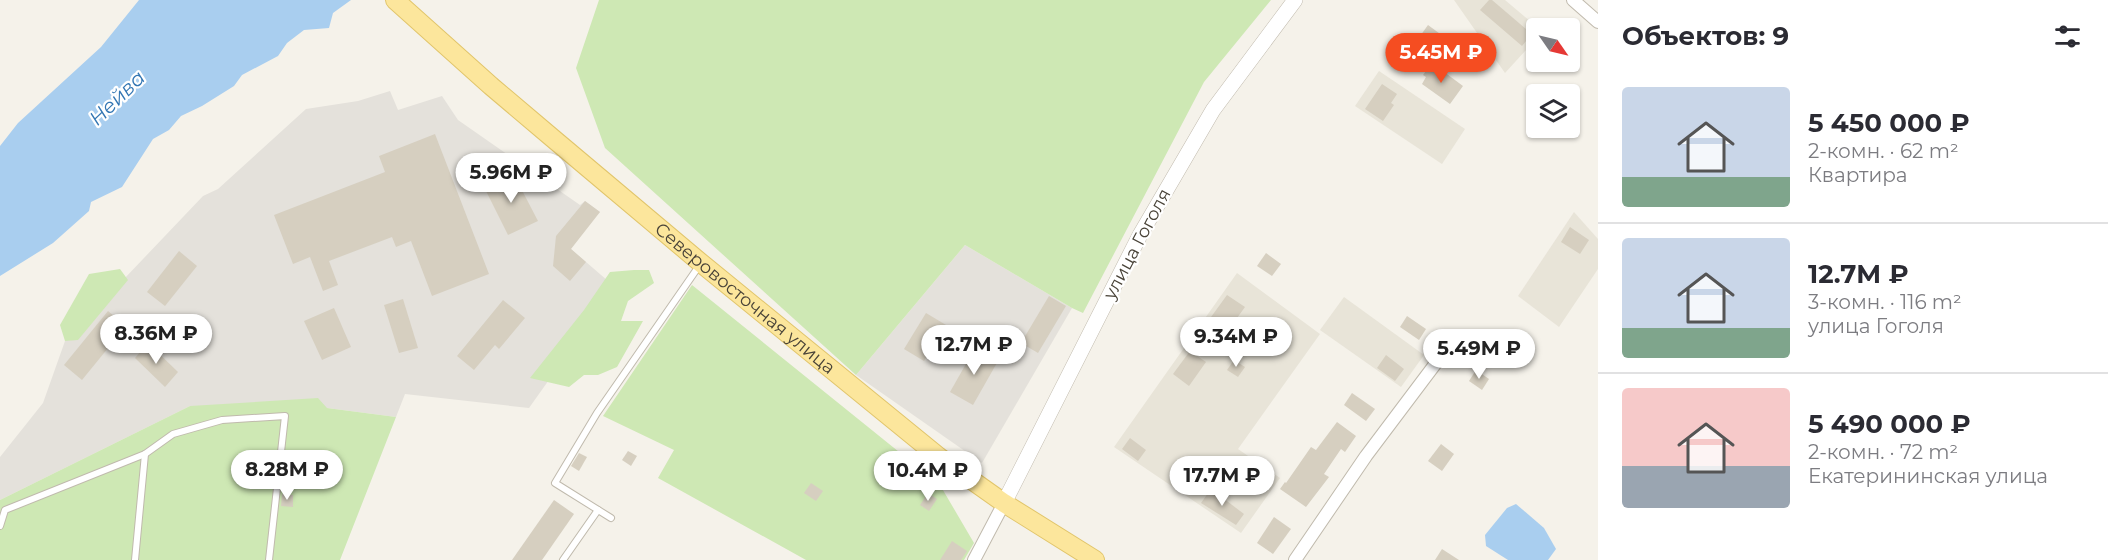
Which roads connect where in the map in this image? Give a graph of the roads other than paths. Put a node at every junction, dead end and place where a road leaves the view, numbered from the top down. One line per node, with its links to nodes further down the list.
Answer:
1 (395, 0): 5 (main road, Северовосточная улица)
2 (1296, 0): 8 (street, улица Гоголя)
3 (1573, 0): 4 (street)
4 (1598, 22)
5 (701, 263): 8 (main road, Северовосточная улица); 9 (lane)
6 (1436, 363): 17 (street)
7 (145, 454): 11 (lane); 12 (lane); 13 (lane)
8 (1004, 503): 15 (street); 16 (main road, Северовосточная улица)
9 (598, 510): 10 (lane); 14 (lane)
10 (611, 518)
11 (0, 526)
12 (135, 560)
13 (269, 560)
14 (563, 560)
15 (974, 560)
16 (1095, 560)
17 (1295, 560)

